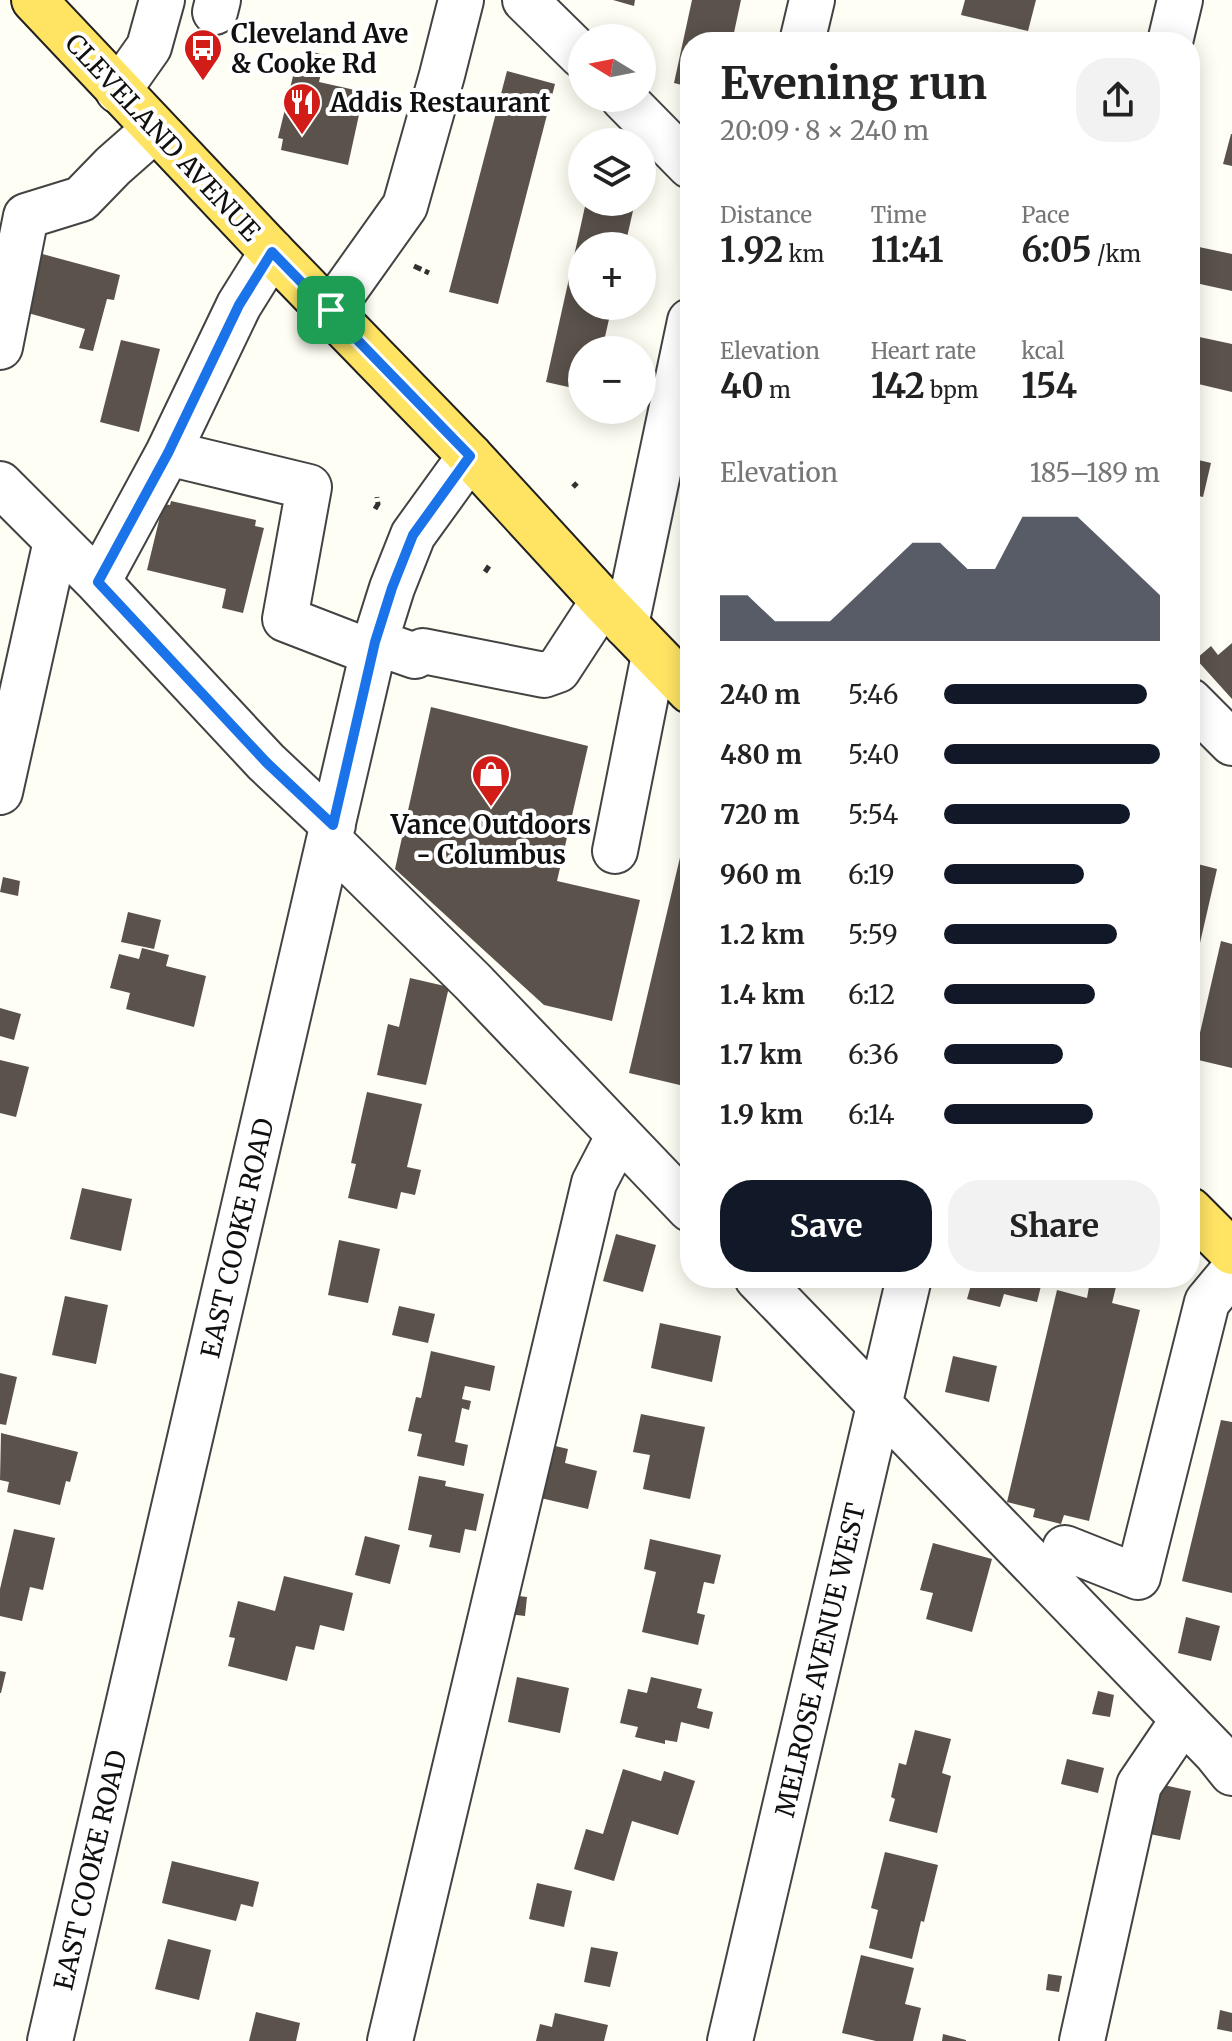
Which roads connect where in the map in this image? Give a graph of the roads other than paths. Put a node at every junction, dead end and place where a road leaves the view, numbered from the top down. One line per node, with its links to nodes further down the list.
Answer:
1 (34, 0): 10 (main road, CLEVELAND AVENUE)
2 (162, 0): 10 (street)
3 (461, 0): 15 (street)
4 (525, 0): 9 (street)
5 (812, 0): 7 (street)
6 (1180, 0): 8 (street)
7 (804, 32)
8 (1172, 32)
9 (568, 42)
10 (118, 91): 12 (main road, CLEVELAND AVENUE)
11 (637, 112): 13 (street)
12 (155, 129): 14 (main road, CLEVELAND AVENUE); 16 (street)
13 (680, 156)
14 (272, 252): 15 (main road, CLEVELAND AVENUE); 18 (street)
15 (331, 310): 19 (main road, CLEVELAND AVENUE)
16 (0, 347)
17 (680, 370): 23 (street)
18 (168, 453): 22 (street); 24 (street)
19 (470, 456): 23 (main road, CLEVELAND AVENUE); 24 (street, EAST COOKE ROAD)
20 (0, 484): 21 (street)
21 (56, 541): 22 (street); 28 (street)
22 (98, 582): 29 (street)
23 (628, 627): 24 (street); 25 (main road, CLEVELAND AVENUE); 30 (street)
24 (374, 648): 29 (street, EAST COOKE ROAD)
25 (680, 681)
26 (1200, 711): 27 (street)
27 (1232, 743)
28 (0, 792)
29 (332, 833): 31 (street); 42 (street, EAST COOKE ROAD)
30 (615, 851)
31 (619, 1135): 32 (street); 43 (street)
32 (680, 1199)
33 (1200, 1220): 34 (main road)
34 (1232, 1252)
35 (1232, 1272): 39 (street)
36 (767, 1288): 38 (street)
37 (902, 1288): 38 (street, MELROSE AVENUE WEST)
38 (880, 1406): 40 (street); 44 (street, MELROSE AVENUE WEST)
39 (1065, 1548)
40 (1183, 1720): 41 (street); 45 (street)
41 (1232, 1773)
42 (50, 2041)
43 (390, 2041)
44 (730, 2041)
45 (1082, 2041)

